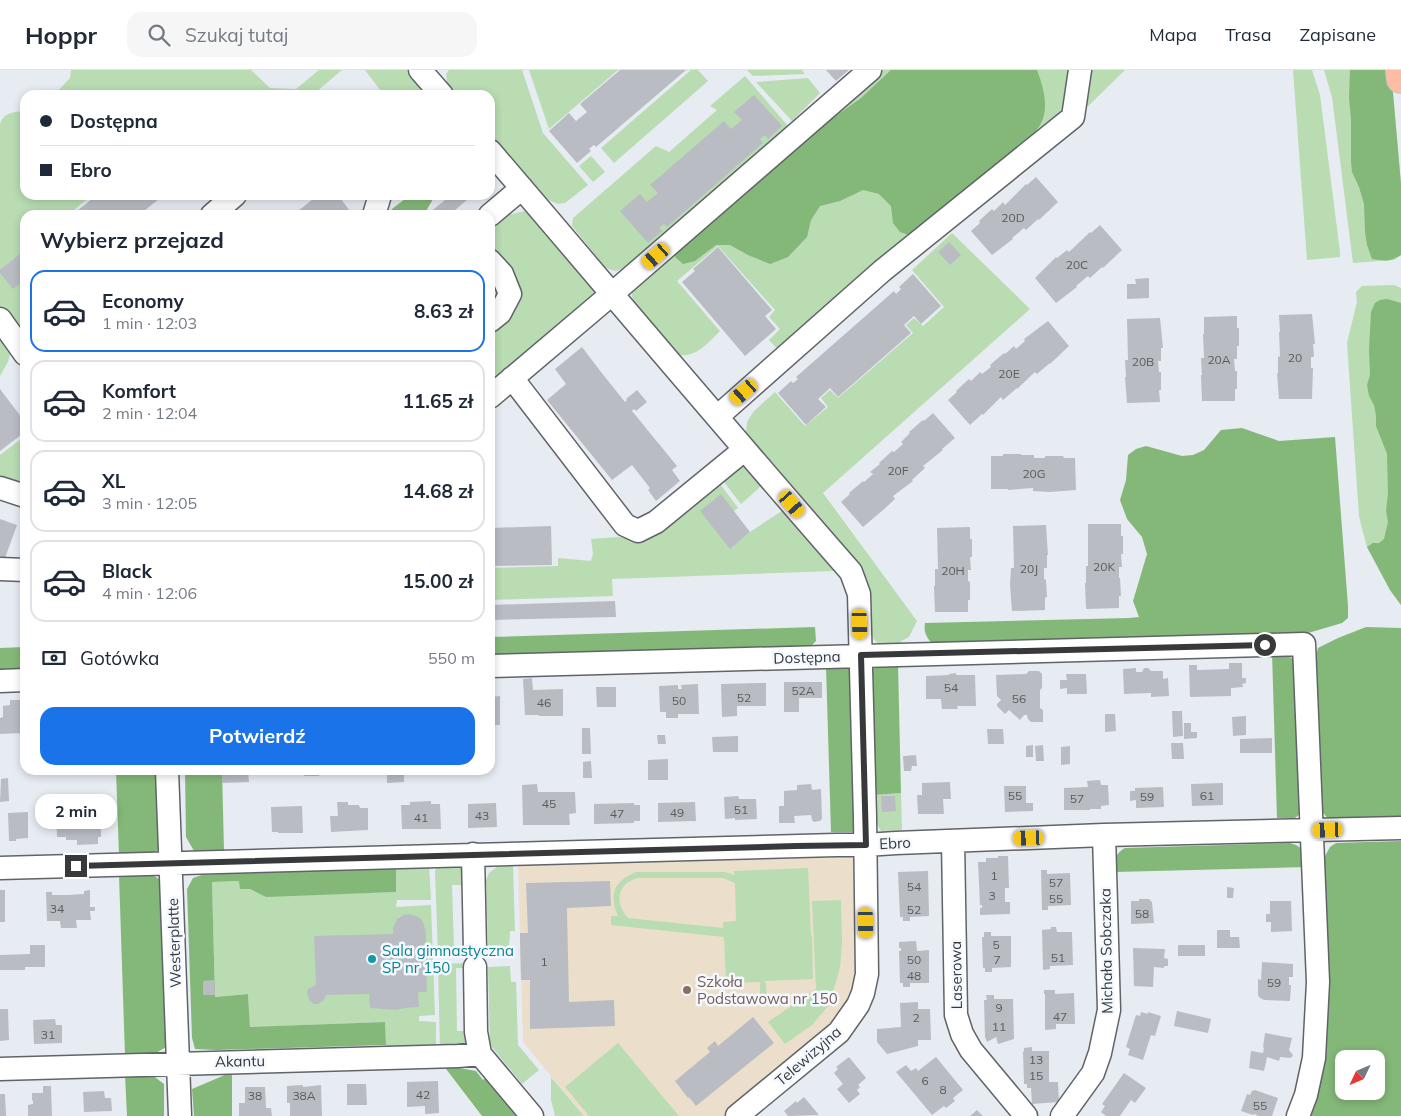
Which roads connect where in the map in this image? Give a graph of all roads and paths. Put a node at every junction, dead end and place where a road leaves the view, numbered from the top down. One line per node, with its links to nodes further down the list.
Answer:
1 (870, 70): 11 (street)
2 (1080, 70): 17 (street)
3 (1400, 70): 4 (main road)
4 (1401, 79)
5 (495, 157): 6 (street, Telewizyjna)
6 (522, 188): 9 (street); 11 (street, Telewizyjna)
7 (229, 200): 8 (street)
8 (218, 210)
9 (495, 211)
10 (495, 266): 12 (street)
11 (612, 293): 15 (street); 17 (street, Telewizyjna)
12 (495, 317)
13 (0, 319): 14 (street)
14 (20, 347)
15 (512, 378): 16 (street); 18 (street)
16 (495, 393)
17 (717, 417): 18 (street, Telewizyjna)
18 (744, 450): 23 (street, Telewizyjna)
19 (0, 488): 20 (street)
20 (20, 494)
21 (0, 569): 22 (street)
22 (20, 570)
23 (861, 655): 24 (street, Dostępna); 29 (street, Dostępna); 32 (street, Telewizyjna)
24 (495, 666)
25 (20, 680): 26 (street)
26 (0, 681)
27 (168, 775): 34 (street, Westerplatte)
28 (1401, 828): 29 (street, Ebro)
29 (1312, 830): 30 (street, Ebro); 44 (street)
30 (1104, 835): 31 (street, Ebro); 43 (street, Michała Sobczaka)
31 (953, 841): 32 (street, Ebro); 42 (street, Laserowa)
32 (866, 845): 33 (street, Ebro); 41 (street, Telewizyjna)
33 (473, 854): 34 (street, Ebro); 36 (street)
34 (171, 864): 35 (street, Ebro); 37 (street, Westerplatte)
35 (0, 868)
36 (480, 1054): 37 (street, Akantu); 40 (street)
37 (179, 1063): 38 (street, Akantu); 39 (street, Westerplatte)
38 (0, 1069)
39 (180, 1116)
40 (532, 1116)
41 (737, 1116)
42 (1026, 1116)
43 (1062, 1116)
44 (1298, 1116)

